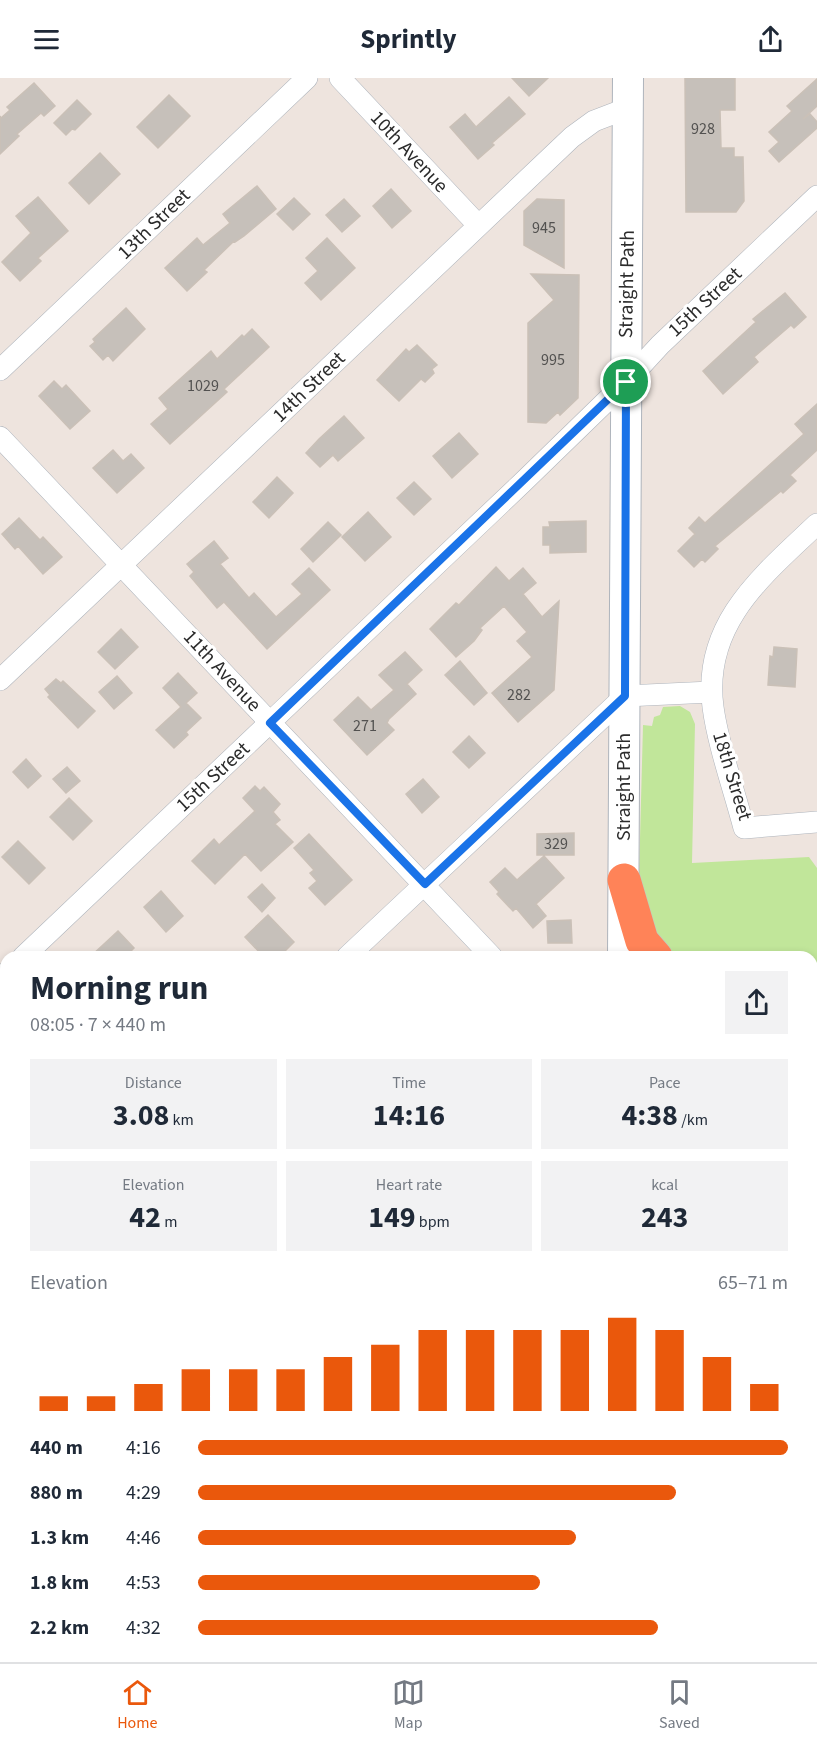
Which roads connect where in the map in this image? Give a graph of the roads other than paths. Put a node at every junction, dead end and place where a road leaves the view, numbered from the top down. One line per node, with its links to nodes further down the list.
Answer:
1 (307, 78): 7 (street, 13th Street)
2 (340, 78): 6 (street, 10th Avenue)
3 (628, 78): 4 (main road, Straight Path)
4 (628, 108): 6 (street, 14th Street); 8 (main road, Straight Path)
5 (817, 196): 8 (street, 15th Street)
6 (478, 225): 11 (street, 14th Street)
7 (0, 370)
8 (626, 382): 14 (main road, Straight Path); 15 (street, 15th Street)
9 (0, 437): 11 (street, 11th Avenue)
10 (817, 524): 13 (street)
11 (122, 565): 12 (street, 14th Street); 15 (street, 11th Avenue)
12 (0, 680)
13 (711, 692): 14 (street); 16 (street, 18th Street)
14 (625, 696): 17 (main road, Straight Path); 18 (street)
15 (270, 723): 18 (street, 11th Avenue); 19 (street, 15th Street)
16 (817, 822)
17 (624, 880): 22 (main road, Straight Path); 23 (highway)
18 (425, 884): 20 (street); 21 (street, 11th Avenue)
19 (29, 951)
20 (353, 951)
21 (486, 951)
22 (623, 951)
23 (651, 951)

